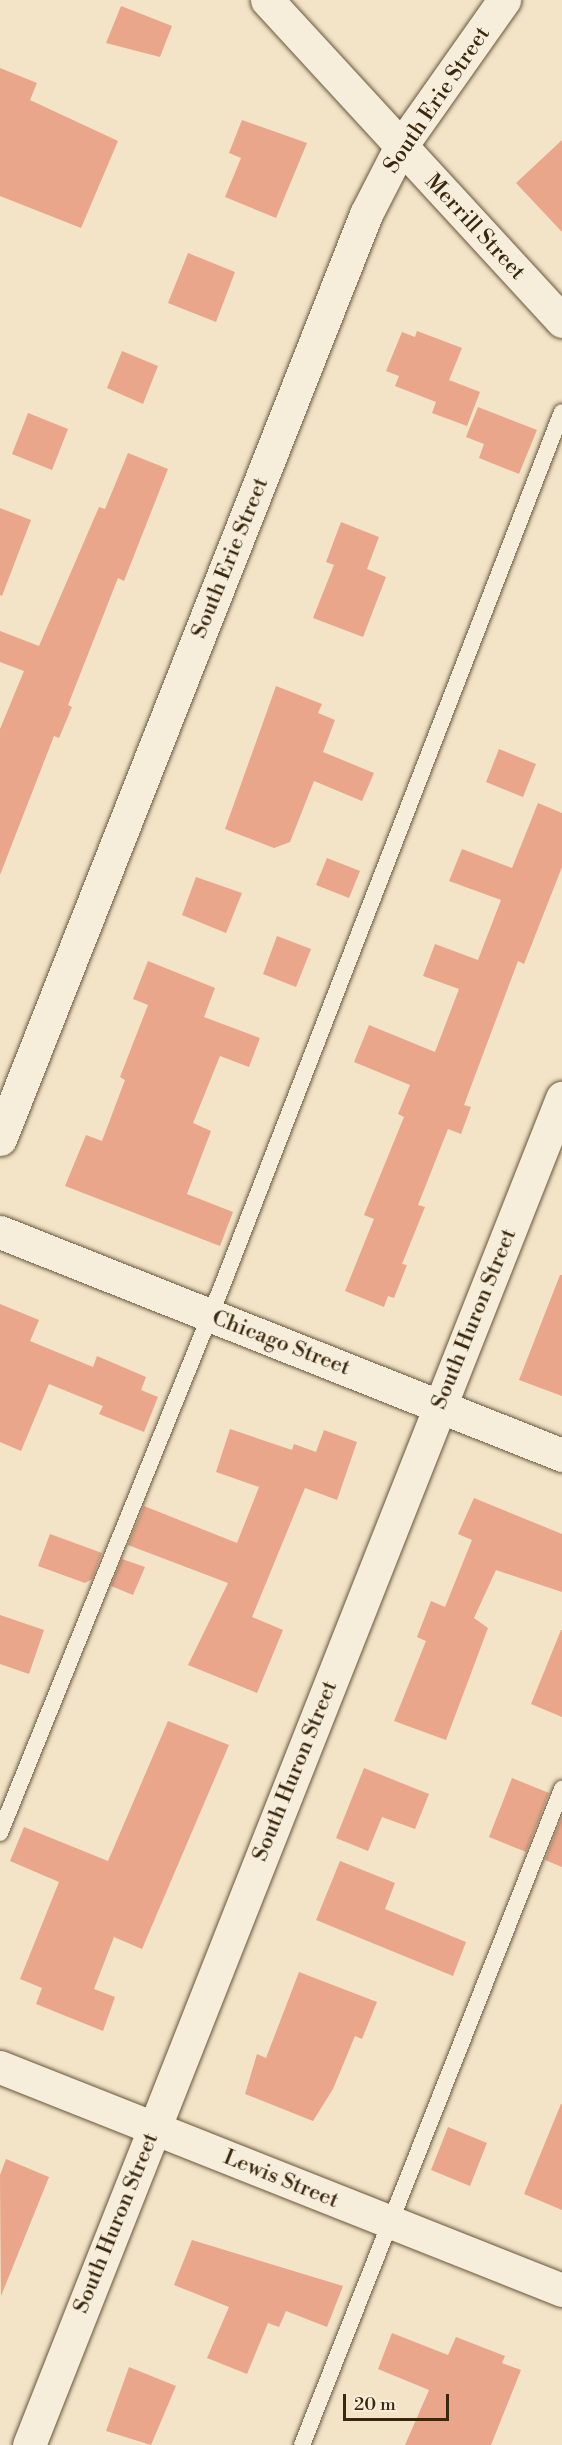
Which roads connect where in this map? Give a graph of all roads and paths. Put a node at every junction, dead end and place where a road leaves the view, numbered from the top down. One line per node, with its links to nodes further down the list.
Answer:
1 (267, 0): 3 (street, Merrill Street)
2 (504, 0): 3 (street, South Erie Street)
3 (401, 146): 4 (street, Merrill Street); 7 (street, South Erie Street)
4 (562, 321)
5 (562, 412): 9 (lane)
6 (562, 1098): 10 (street, South Huron Street)
7 (0, 1139)
8 (0, 1232): 9 (street, Chicago Street)
9 (210, 1315): 10 (street, Chicago Street); 13 (lane)
10 (440, 1406): 11 (street, Chicago Street); 15 (street, South Huron Street)
11 (562, 1455)
12 (562, 1789): 16 (lane)
13 (0, 1833)
14 (0, 2067): 15 (street, Lewis Street)
15 (154, 2128): 16 (street, Lewis Street); 18 (street, South Huron Street)
16 (390, 2222): 17 (street, Lewis Street); 19 (lane)
17 (562, 2290)
18 (29, 2445)
19 (302, 2445)

